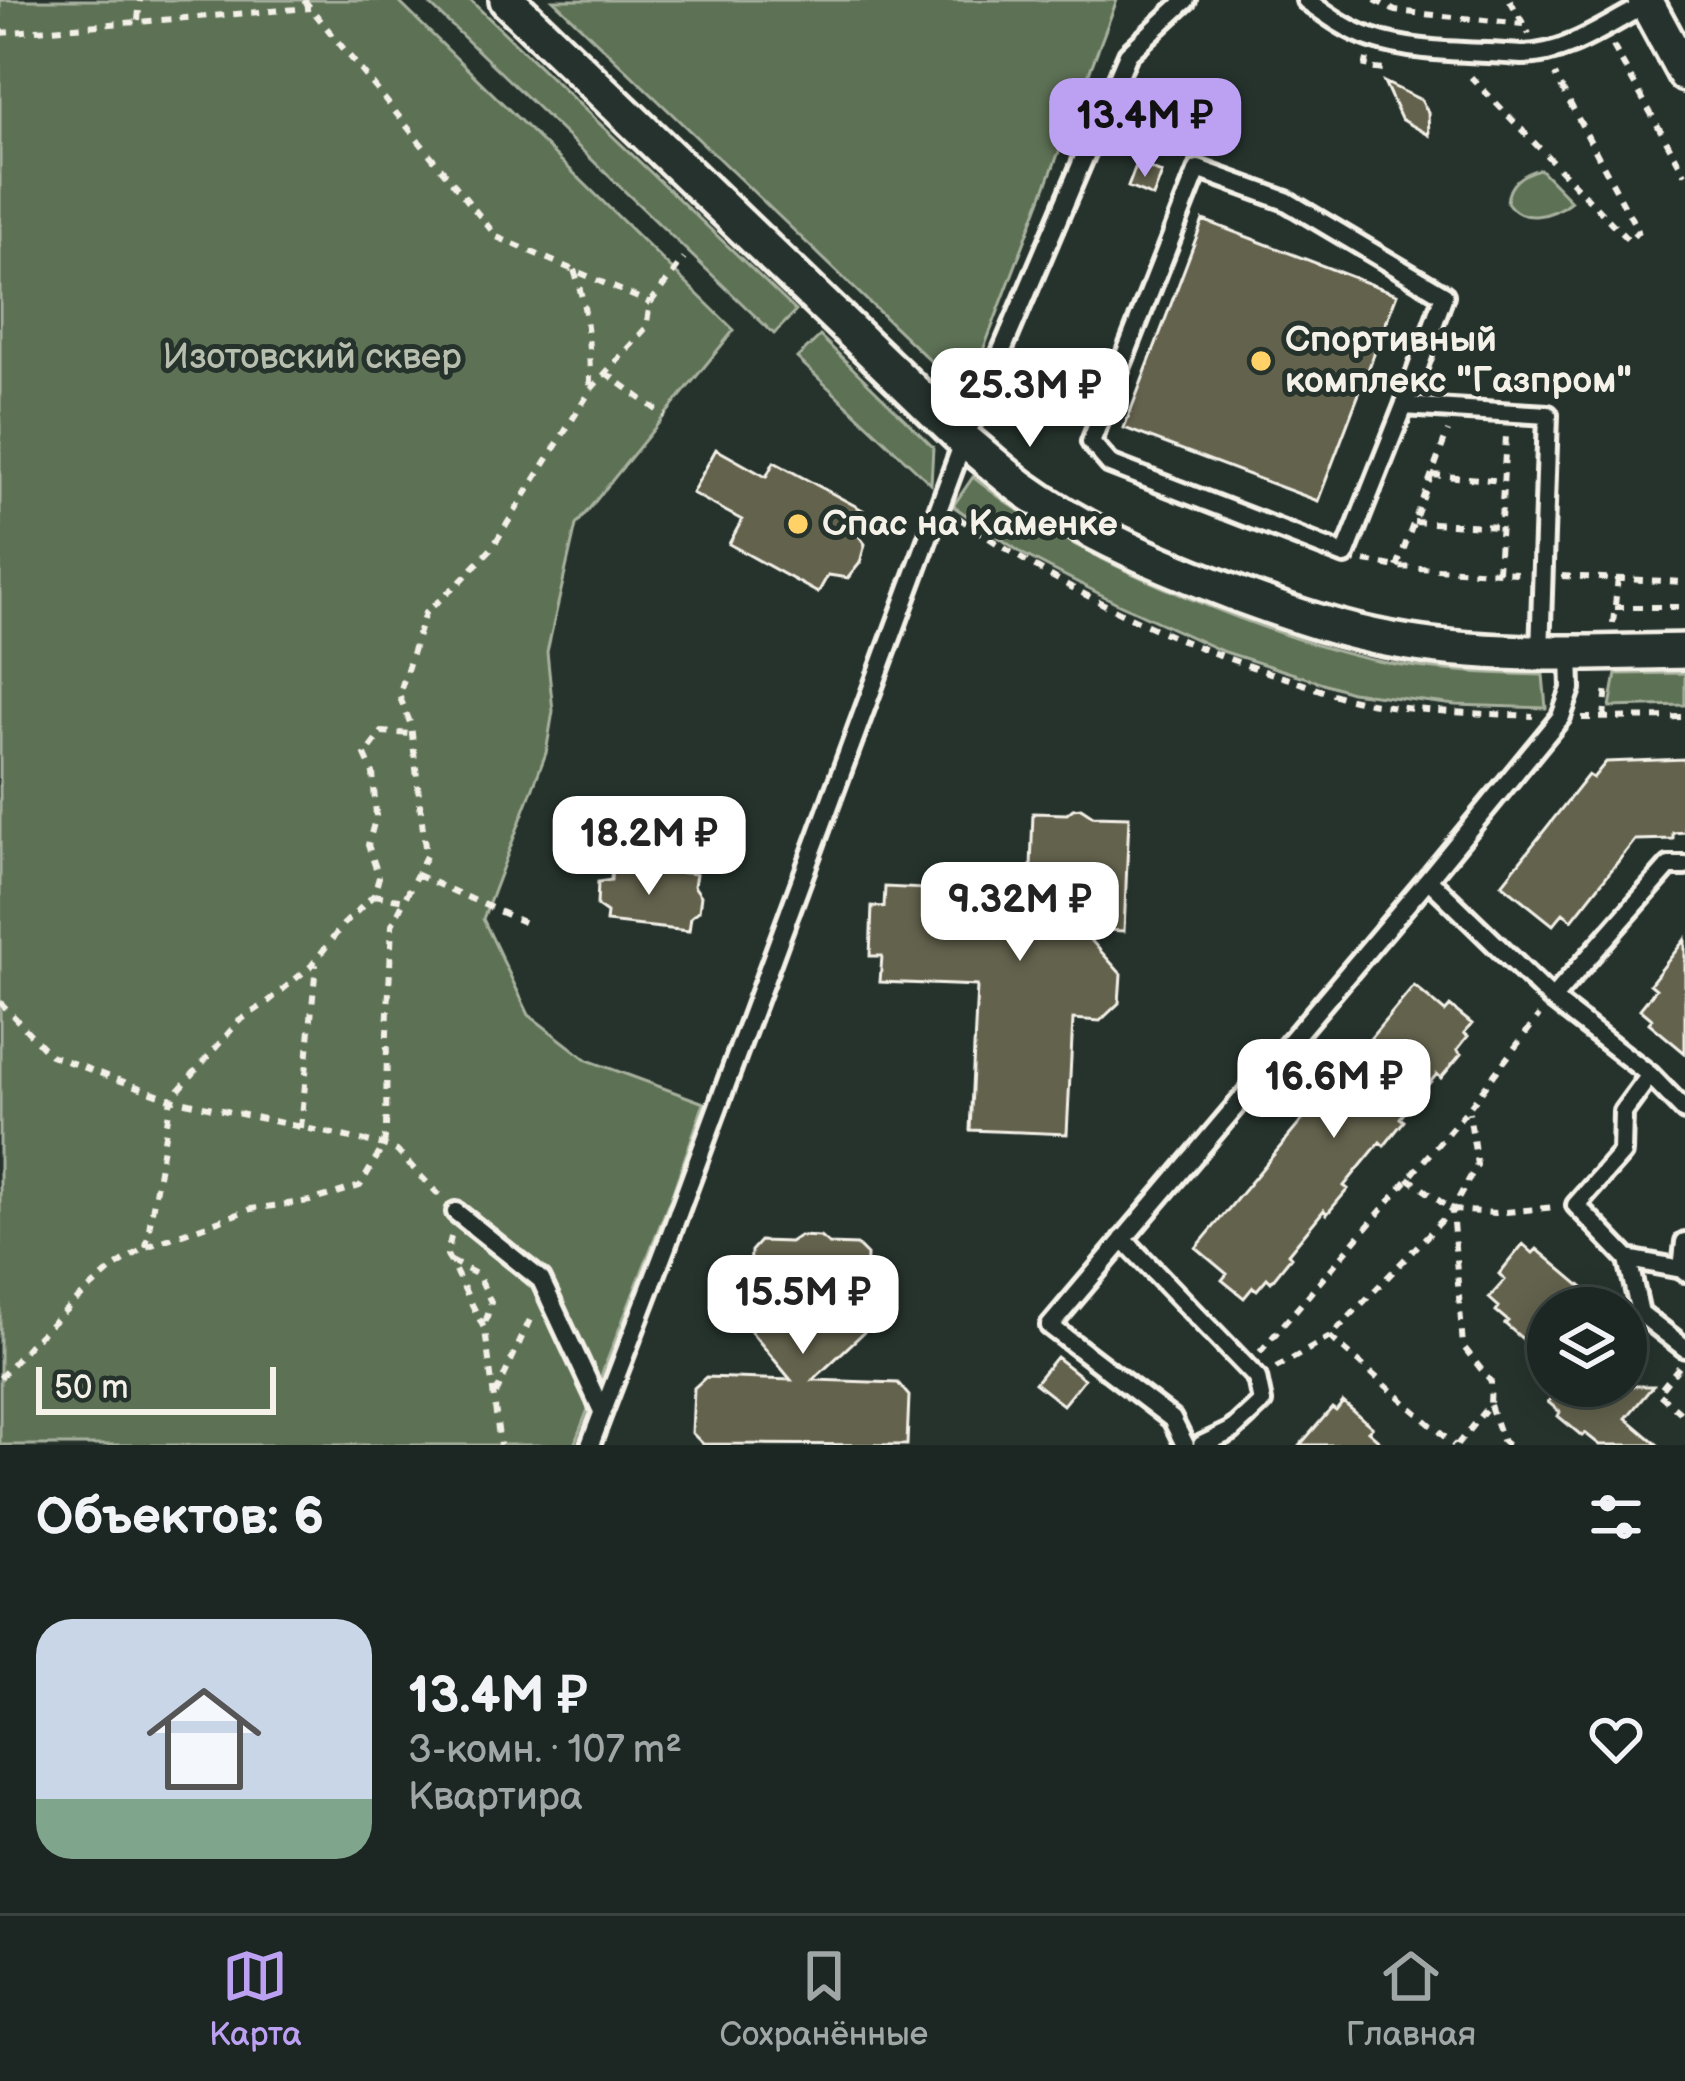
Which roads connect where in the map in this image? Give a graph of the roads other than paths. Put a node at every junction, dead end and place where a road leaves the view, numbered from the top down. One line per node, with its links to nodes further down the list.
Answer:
1 (507, 0): 7 (street)
2 (1186, 0): 7 (lane)
3 (1309, 2): 4 (lane)
4 (1646, 2): 5 (street)
5 (1685, 74)
6 (1404, 406): 6 (lane); 9 (lane)
7 (964, 440): 9 (street); 22 (lane)
8 (1685, 650): 9 (street)
9 (1556, 652): 12 (lane)
10 (1677, 866): 11 (lane); 13 (lane)
11 (1685, 878)
12 (1428, 879): 13 (lane); 17 (lane)
13 (1552, 999): 14 (lane)
14 (1650, 1075): 15 (lane); 19 (lane)
15 (1685, 1111)
16 (456, 1212): 22 (lane)
17 (1123, 1239): 24 (lane); 25 (lane)
18 (1685, 1242): 20 (lane)
19 (1628, 1259): 20 (lane); 21 (lane)
20 (1683, 1271)
21 (1685, 1348)
22 (602, 1411): 23 (lane)
23 (590, 1445)
24 (1185, 1445)
25 (1202, 1445)

